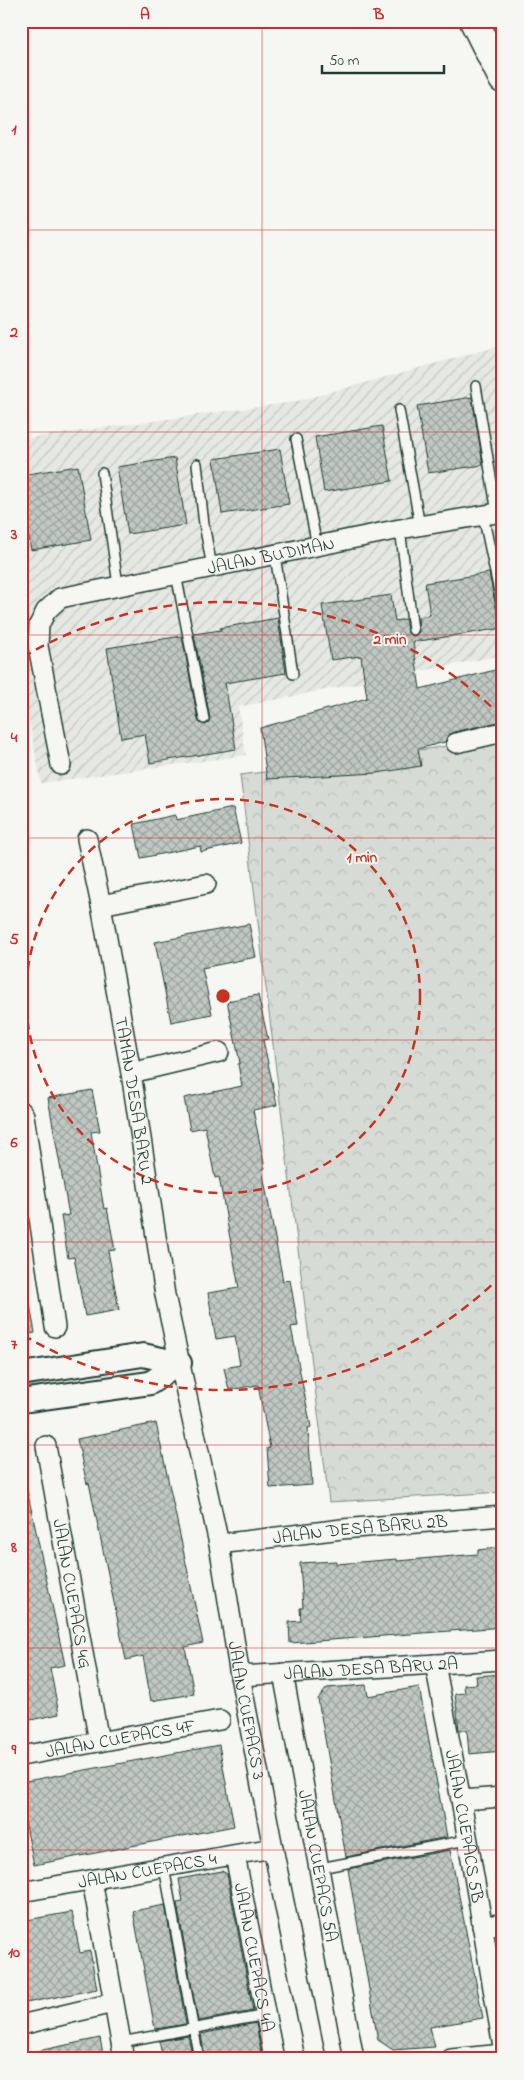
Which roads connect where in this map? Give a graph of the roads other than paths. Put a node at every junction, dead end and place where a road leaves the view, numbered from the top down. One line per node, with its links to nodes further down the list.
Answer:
1 (474, 21): 2 (highway)
2 (503, 79)
3 (476, 386): 8 (lane)
4 (399, 410): 9 (lane)
5 (296, 439): 11 (lane)
6 (197, 464): 13 (lane)
7 (102, 473): 15 (lane)
8 (494, 514): 9 (street, JALAN BUDIMAN); 16 (lane)
9 (420, 526): 10 (street, JALAN BUDIMAN)
10 (400, 529): 11 (street, JALAN BUDIMAN); 17 (lane)
11 (317, 546): 12 (street, JALAN BUDIMAN)
12 (275, 555): 13 (street, JALAN BUDIMAN); 18 (lane)
13 (212, 567): 14 (street, JALAN BUDIMAN)
14 (176, 574): 15 (street, JALAN BUDIMAN); 19 (lane)
15 (118, 585): 22 (street, JALAN BUDIMAN)
16 (503, 611)
17 (413, 630)
18 (293, 674)
19 (204, 719)
20 (503, 732): 21 (street)
21 (456, 743)
22 (62, 765)
23 (88, 839): 25 (street, TAMAN DESA BARU 2)
24 (206, 884): 25 (street)
25 (101, 905): 27 (street, TAMAN DESA BARU 2)
26 (219, 1052): 27 (street)
27 (131, 1073): 30 (street, TAMAN DESA BARU 2)
28 (21, 1110): 29 (street)
29 (55, 1327)
30 (180, 1363): 31 (street); 32 (street); 35 (street, JALAN CUEPACS 3)
31 (21, 1374)
32 (21, 1401)
33 (46, 1446): 41 (street, JALAN CUEPACS 4G)
34 (503, 1516): 35 (street, JALAN DESA BARU 2B)
35 (219, 1544): 39 (street, JALAN CUEPACS 3)
36 (503, 1660): 37 (street, JALAN DESA BARU 2A)
37 (435, 1664): 38 (street, JALAN DESA BARU 2A); 44 (street, JALAN CUEPACS 5B)
38 (283, 1673): 39 (street, JALAN DESA BARU 2A); 49 (street, JALAN CUEPACS 5A)
39 (240, 1676): 46 (street, JALAN CUEPACS 3)
40 (220, 1720): 41 (street, JALAN CUEPACS 4F)
41 (99, 1742): 42 (street, JALAN CUEPACS 4F)
42 (21, 1756)
43 (503, 1797): 44 (street)
44 (461, 1800): 45 (street, JALAN CUEPACS 5B)
45 (467, 1840): 49 (lane); 53 (street, JALAN CUEPACS 5B)
46 (273, 1848): 47 (street, JALAN CUEPACS 4); 63 (street, JALAN CUEPACS 3)
47 (235, 1855): 48 (street, JALAN CUEPACS 4); 55 (street, JALAN CUEPACS 4A)
48 (164, 1867): 50 (street, JALAN CUEPACS 4); 57 (lane)
49 (320, 1868): 64 (street, JALAN CUEPACS 5A)
50 (92, 1880): 51 (street, JALAN CUEPACS 4); 54 (street)
51 (21, 1892)
52 (503, 1924): 53 (street)
53 (482, 1926): 58 (street, JALAN CUEPACS 5B)
54 (113, 2003): 56 (street); 59 (street)
55 (266, 2015): 57 (lane); 62 (street, JALAN CUEPACS 4A)
56 (21, 2026)
57 (193, 2028): 59 (lane); 61 (lane)
58 (503, 2047)
59 (122, 2050)
60 (503, 2054): 65 (street)
61 (200, 2059)
62 (274, 2059)
63 (316, 2059)
64 (354, 2059)
65 (451, 2059)

